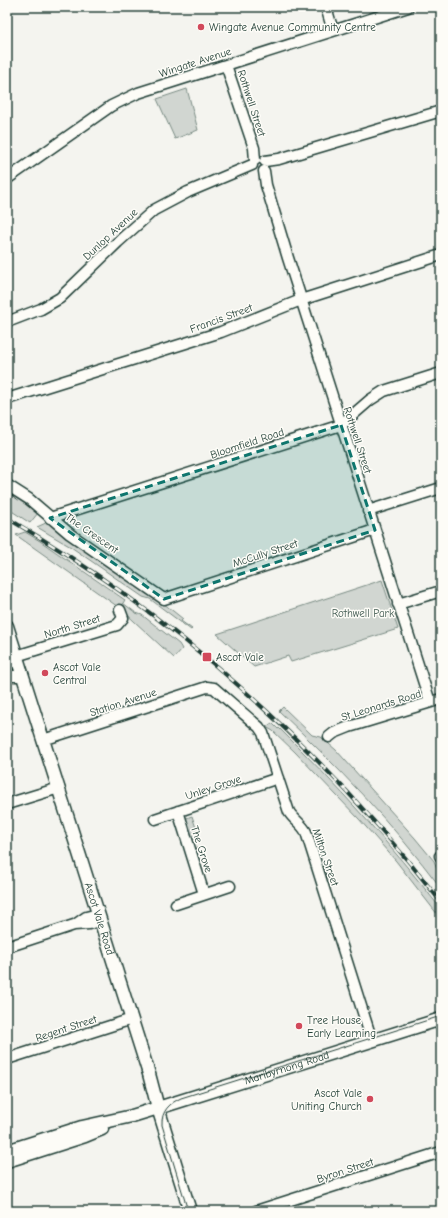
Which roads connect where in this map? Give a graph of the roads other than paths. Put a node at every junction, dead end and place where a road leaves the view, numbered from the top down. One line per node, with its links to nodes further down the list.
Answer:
1 (326, 7): 3 (street)
2 (408, 7): 3 (street, Wingate Avenue)
3 (333, 31): 4 (street, Wingate Avenue)
4 (226, 65): 6 (street, Rothwell Street); 7 (street, Wingate Avenue)
5 (441, 111): 6 (street, Dunlop Avenue)
6 (260, 165): 9 (street, Rothwell Street); 10 (street, Dunlop Avenue)
7 (7, 179)
8 (441, 255): 9 (street, Francis Street)
9 (301, 300): 12 (street, Francis Street); 13 (street, Rothwell Street)
10 (7, 322)
11 (441, 373): 13 (street, Bloomfield Road)
12 (7, 399)
13 (341, 425): 16 (street, Rothwell Street); 17 (street, Bloomfield Road)
14 (7, 485): 17 (street, The Crescent)
15 (441, 488): 16 (street)
16 (368, 511): 18 (street, Rothwell Street)
17 (50, 518): 20 (street, The Crescent)
18 (374, 530): 20 (street, McCully Street); 21 (street, Rothwell Street)
19 (441, 591): 21 (street)
20 (164, 598)
21 (398, 604): 29 (street, Rothwell Street)
22 (120, 610): 24 (street, North Street)
23 (7, 626): 24 (main road, Ascot Vale Road)
24 (14, 660): 26 (main road, Ascot Vale Road)
25 (7, 676): 26 (street)
26 (23, 676): 31 (main road, Ascot Vale Road)
27 (209, 687): 31 (street, Station Avenue); 32 (street, Milton Street)
28 (441, 699): 29 (street, St Leonards Road)
29 (430, 702): 30 (street, St Leonards Road)
30 (329, 737)
31 (43, 740): 33 (main road, Ascot Vale Road)
32 (278, 778): 35 (street, Unley Grove); 44 (street, Milton Street)
33 (59, 788): 34 (street); 40 (main road, Ascot Vale Road)
34 (7, 804)
35 (178, 811): 36 (street, Unley Grove); 38 (street, The Grove)
36 (155, 819)
37 (230, 886): 38 (street)
38 (204, 894): 39 (street)
39 (176, 904)
40 (99, 917): 41 (street); 42 (main road, Ascot Vale Road)
41 (7, 947)
42 (132, 1019): 45 (street, Regent Street); 46 (main road, Ascot Vale Road)
43 (441, 1019): 44 (main road, Maribyrnong Road)
44 (372, 1040): 46 (main road, Maribyrnong Road)
45 (7, 1059)
46 (158, 1108): 47 (main road, Maribyrnong Road); 51 (main road, Ascot Vale Road)
47 (132, 1116): 48 (main road, Maribyrnong Road); 50 (main road, Maribyrnong Road)
48 (7, 1151)
49 (441, 1152): 52 (street, Byron Street)
50 (7, 1160)
51 (190, 1211)
52 (256, 1211)

